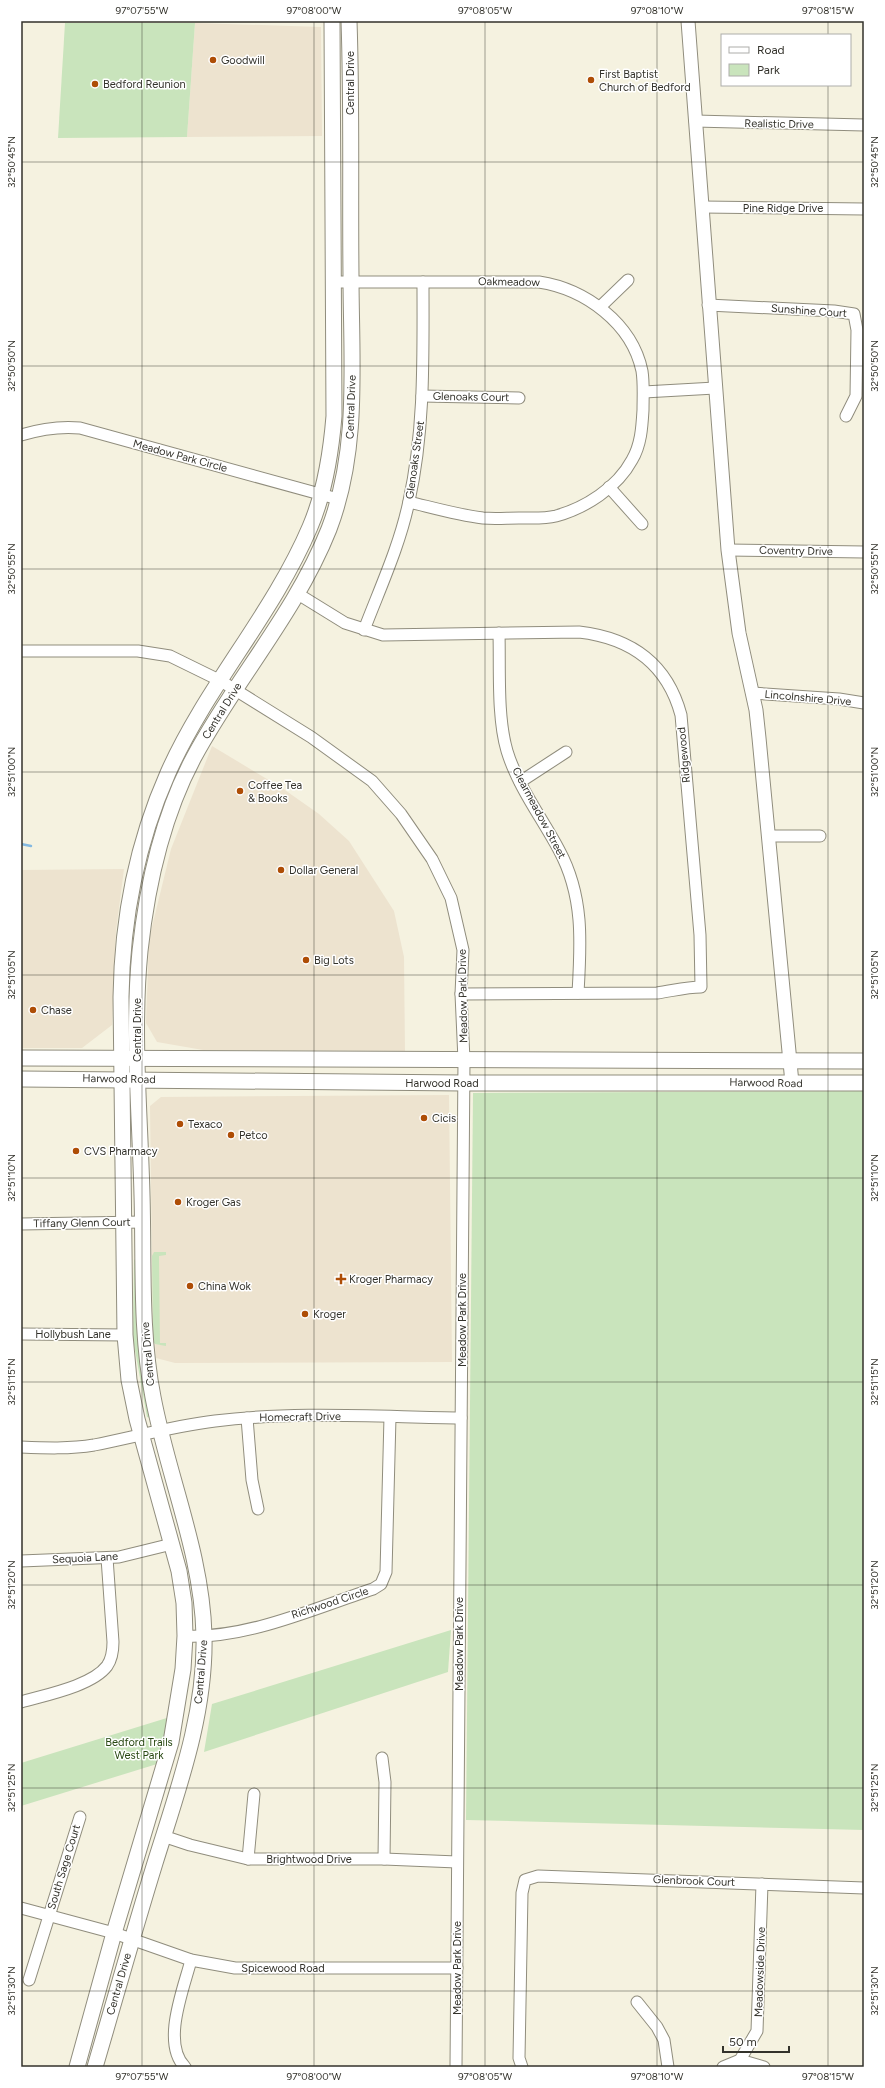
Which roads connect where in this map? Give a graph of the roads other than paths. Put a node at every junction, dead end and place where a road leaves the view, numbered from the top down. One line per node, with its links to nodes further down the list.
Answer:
1 (332, 21): 9 (main road, Central Drive)
2 (349, 21): 10 (main road, Central Drive)
3 (688, 21): 4 (street)
4 (695, 121): 5 (street, Realistic Drive); 6 (street)
5 (864, 125)
6 (702, 207): 7 (street, Pine Ridge Drive); 12 (street)
7 (864, 209)
8 (628, 280): 13 (street)
9 (334, 282): 10 (street, Oakmeadow); 21 (main road, Central Drive)
10 (351, 282): 11 (street, Oakmeadow); 22 (main road, Central Drive)
11 (423, 282): 13 (street, Oakmeadow); 16 (street, Glenoaks Street)
12 (708, 305): 14 (street); 18 (street, Sunshine Court)
13 (600, 307): 15 (street, Oakmeadow)
14 (715, 388): 15 (street); 25 (street)
15 (644, 392): 20 (street, Oakmeadow)
16 (422, 396): 17 (street, Glenoaks Court); 23 (street, Glenoaks Street)
17 (520, 398)
18 (846, 416)
19 (21, 435): 21 (street, Meadow Park Circle)
20 (609, 487): 23 (street, Oakmeadow); 24 (street)
21 (322, 494): 22 (street, Meadow Park Circle); 31 (main road, Central Drive)
22 (338, 499): 27 (main road, Central Drive)
23 (409, 502): 28 (street, Glenoaks Street)
24 (642, 524)
25 (728, 550): 26 (street, Coventry Drive); 33 (street)
26 (864, 552)
27 (298, 594): 28 (street, Ridgewood); 32 (main road, Central Drive)
28 (364, 630): 29 (street, Ridgewood)
29 (499, 633): 37 (street, Clearmeadow Street); 43 (street, Ridgewood)
30 (21, 651): 31 (street)
31 (221, 681): 32 (street, Meadow Park Drive); 36 (main road, Central Drive)
32 (235, 691): 38 (main road, Central Drive); 44 (street, Meadow Park Drive)
33 (752, 693): 34 (street, Lincolnshire Drive); 39 (street)
34 (864, 703)
35 (566, 752): 37 (street)
36 (166, 778): 38 (main road); 41 (main road, Central Drive)
37 (520, 782): 43 (street, Clearmeadow Street)
38 (182, 785): 42 (main road, Central Drive)
39 (769, 836): 40 (street); 50 (street)
40 (820, 836)
41 (127, 918): 42 (main road); 47 (main road, Central Drive)
42 (144, 921): 46 (main road, Central Drive)
43 (578, 993): 44 (street, Ridgewood)
44 (461, 994): 49 (street, Meadow Park Drive)
45 (21, 1058): 47 (main road, Harwood Road)
46 (137, 1059): 47 (main road, Harwood Road); 48 (main road, Harwood Road); 54 (main road, Central Drive)
47 (121, 1060): 53 (main road, Central Drive)
48 (307, 1060): 49 (main road, Harwood Road); 55 (main road)
49 (464, 1060): 50 (main road, Harwood Road); 56 (street, Meadow Park Drive)
50 (790, 1061): 51 (main road, Harwood Road); 57 (street)
51 (864, 1061)
52 (21, 1079): 53 (main road, Harwood Road)
53 (121, 1079): 54 (main road, Harwood Road); 60 (main road, Central Drive)
54 (138, 1080): 55 (main road, Harwood Road); 59 (main road, Central Drive)
55 (307, 1082): 56 (main road, Harwood Road)
56 (463, 1083): 57 (main road, Harwood Road); 66 (street, Meadow Park Drive)
57 (792, 1083): 58 (main road, Harwood Road)
58 (864, 1083)
59 (143, 1222): 60 (street, Tiffany Glenn Court); 67 (main road, Central Drive)
60 (124, 1223): 61 (street, Tiffany Glenn Court); 63 (main road, Central Drive)
61 (21, 1224)
62 (21, 1334): 63 (street, Hollybush Lane)
63 (125, 1335): 68 (main road, Central Drive)
64 (390, 1417): 65 (street, Homecraft Drive); 66 (street, Homecraft Drive); 75 (street, Richwood Circle)
65 (247, 1418): 67 (street, Homecraft Drive); 70 (street)
66 (461, 1418): 83 (street, Meadow Park Drive)
67 (161, 1429): 68 (street, Homecraft Drive); 75 (main road, Central Drive)
68 (141, 1434): 69 (street, Homecraft Drive); 71 (main road, Central Drive)
69 (21, 1447)
70 (258, 1509)
71 (172, 1544): 72 (street, Sequoia Lane); 74 (main road, Central Drive)
72 (107, 1558): 73 (street, Sequoia Lane); 76 (street)
73 (21, 1561)
74 (185, 1636): 75 (street, Richwood Circle); 88 (main road, Central Drive)
75 (204, 1637): 80 (main road, Central Drive)
76 (21, 1702)
77 (382, 1758): 82 (street)
78 (254, 1794): 81 (street)
79 (80, 1817): 87 (street, South Sage Court)
80 (164, 1836): 81 (street, Brightwood Drive); 89 (main road, Central Drive)
81 (248, 1859): 82 (street, Brightwood Drive)
82 (384, 1859): 83 (street, Brightwood Drive)
83 (457, 1862): 91 (street, Meadow Park Drive)
84 (762, 1884): 85 (street, Glenbrook Court); 94 (street, Meadowside Drive); 99 (street, Glenbrook Court)
85 (864, 1888)
86 (21, 1908): 87 (street, Spicewood Road)
87 (49, 1917): 88 (street, Spicewood Road); 92 (street, South Sage Court)
88 (114, 1933): 89 (street, Spicewood Road); 95 (main road, Central Drive)
89 (132, 1940): 90 (street, Spicewood Road); 96 (main road, Central Drive)
90 (191, 1960): 91 (street, Spicewood Road); 97 (street)
91 (456, 1968): 98 (street, Meadow Park Drive)
92 (29, 1980)
93 (637, 2002): 100 (street)
94 (740, 2060): 101 (street); 102 (street)
95 (77, 2067)
96 (95, 2067)
97 (185, 2067)
98 (456, 2067)
99 (522, 2067)
100 (668, 2067)
101 (723, 2067)
102 (764, 2067)

